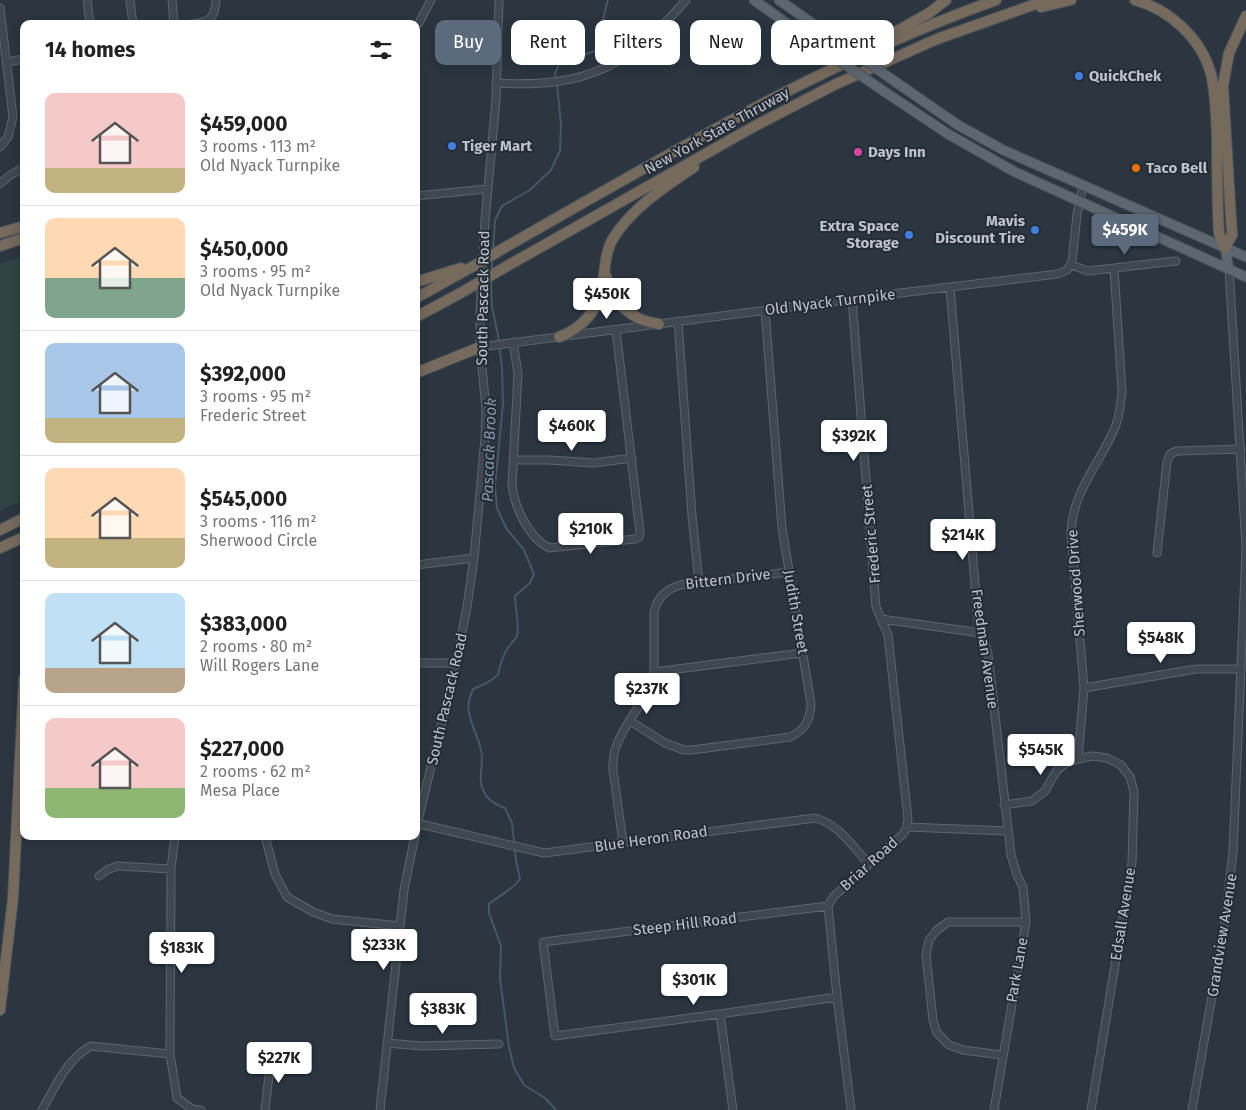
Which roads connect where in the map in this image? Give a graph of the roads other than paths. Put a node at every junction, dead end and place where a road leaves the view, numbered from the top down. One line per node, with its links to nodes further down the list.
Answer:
1 (87, 0): 19 (street)
2 (130, 0): 20 (street)
3 (172, 0): 21 (street)
4 (216, 0): 22 (street)
5 (431, 0): 23 (street)
6 (499, 0): 27 (street, South Pascack Road)
7 (686, 0): 27 (street)
8 (754, 0): 35 (main road, bridge)
9 (779, 0): 32 (main road, bridge)
10 (946, 0): 26 (highway)
11 (996, 0): 26 (highway, New York State Thruway)
12 (1047, 0): 16 (highway, New York State Thruway)
13 (1070, 0): 16 (highway)
14 (1135, 0): 40 (highway)
15 (0, 8): 18 (street)
16 (1001, 15): 28 (highway, New York State Thruway)
17 (1246, 16): 40 (highway)
18 (1, 19): 25 (street)
19 (90, 20)
20 (132, 20)
21 (174, 20)
22 (208, 20)
23 (420, 21)
24 (20, 60): 25 (street)
25 (7, 62): 29 (street)
26 (807, 80): 47 (highway, New York State Thruway, bridge)
27 (496, 83): 33 (street, South Pascack Road)
28 (773, 116): 42 (highway); 54 (highway, New York State Thruway, bridge)
29 (0, 147)
30 (20, 169): 31 (street)
31 (0, 184)
32 (1083, 186): 35 (street); 40 (main road)
33 (487, 189): 34 (street); 60 (street, South Pascack Road)
34 (420, 196)
35 (1079, 202): 44 (street); 46 (main road)
36 (20, 227): 37 (highway)
37 (0, 233)
38 (20, 239): 39 (highway)
39 (0, 246)
40 (1226, 248): 41 (main road); 46 (main road)
41 (1246, 257)
42 (606, 258): 56 (highway); 58 (highway)
43 (1176, 261): 45 (street)
44 (1071, 265): 45 (street); 50 (street, Old Nyack Turnpike)
45 (1114, 268): 82 (street, Sherwood Drive)
46 (1229, 269): 48 (main road); 62 (street, Grandview Avenue)
47 (447, 276): 49 (highway); 51 (highway, New York State Thruway)
48 (1246, 277)
49 (420, 281)
50 (950, 287): 52 (street, Old Nyack Turnpike); 76 (street, Freedman Avenue)
51 (420, 295)
52 (852, 299): 53 (street, Old Nyack Turnpike); 75 (street, Frederic Street)
53 (765, 310): 55 (street, Old Nyack Turnpike); 73 (street, Judith Street)
54 (420, 315)
55 (678, 321): 56 (street, Old Nyack Turnpike); 74 (street)
56 (659, 324): 57 (street, Old Nyack Turnpike)
57 (616, 330): 58 (street, Old Nyack Turnpike); 63 (street)
58 (559, 337): 59 (street, Old Nyack Turnpike)
59 (510, 343): 60 (street, Old Nyack Turnpike); 64 (street)
60 (480, 347): 61 (highway); 71 (street, South Pascack Road)
61 (420, 371)
62 (1241, 449): 69 (street, Grandview Avenue); 70 (street)
63 (632, 458): 64 (street); 64 (street)
64 (514, 460)
65 (20, 520): 66 (highway)
66 (0, 530)
67 (20, 538): 68 (highway)
68 (0, 548)
69 (1246, 548): 80 (street, Grandview Avenue)
70 (1157, 553)
71 (474, 558): 72 (street); 79 (street, South Pascack Road)
72 (420, 565)
73 (789, 572): 74 (street, Bittern Drive); 77 (street, Judith Street)
74 (699, 582): 81 (street, Bittern Drive)
75 (881, 619): 76 (street); 91 (street, Briar Road)
76 (981, 633): 88 (street, Freedman Avenue)
77 (802, 653): 81 (street); 83 (street, Judith Street)
78 (420, 663): 79 (street)
79 (456, 663): 89 (street, South Pascack Road)
80 (1240, 669): 82 (street); 119 (street, Grandview Avenue)
81 (654, 672): 83 (street, Bittern Drive)
82 (1084, 688): 86 (street, Sherwood Drive)
83 (630, 721): 96 (street, Bittern Drive)
84 (20, 745): 87 (highway)
85 (20, 756): 87 (highway)
86 (1078, 759): 88 (street); 118 (street, Edsall Avenue)
87 (19, 762): 104 (highway)
88 (1004, 805): 92 (street, Freedman Avenue)
89 (420, 813)
90 (420, 826): 96 (street, Blue Heron Road)
91 (907, 827): 92 (street); 97 (street, Briar Road)
92 (1007, 831): 101 (street, Park Lane)
93 (174, 840): 98 (street)
94 (266, 840): 102 (street)
95 (413, 840): 102 (street)
96 (623, 843): 97 (street, Blue Heron Road)
97 (869, 864): 100 (street, Briar Road)
98 (171, 868): 99 (street); 108 (street)
99 (99, 876)
100 (828, 906): 103 (street, Briar Road); 105 (street, Steep Hill Road)
101 (1026, 922): 110 (street, Park Lane); 110 (street)
102 (400, 926): 106 (street)
103 (837, 997): 105 (street); 116 (street, Briar Road)
104 (0, 1010)
105 (720, 1014): 115 (street)
106 (387, 1043): 107 (street); 114 (street)
107 (499, 1044)
108 (170, 1054): 111 (street); 112 (street)
109 (275, 1054): 113 (street)
110 (1002, 1055): 117 (street, Park Lane)
111 (42, 1110)
112 (201, 1110)
113 (265, 1110)
114 (380, 1110)
115 (733, 1110)
116 (852, 1110)
117 (994, 1110)
118 (1091, 1110)
119 (1192, 1110)

